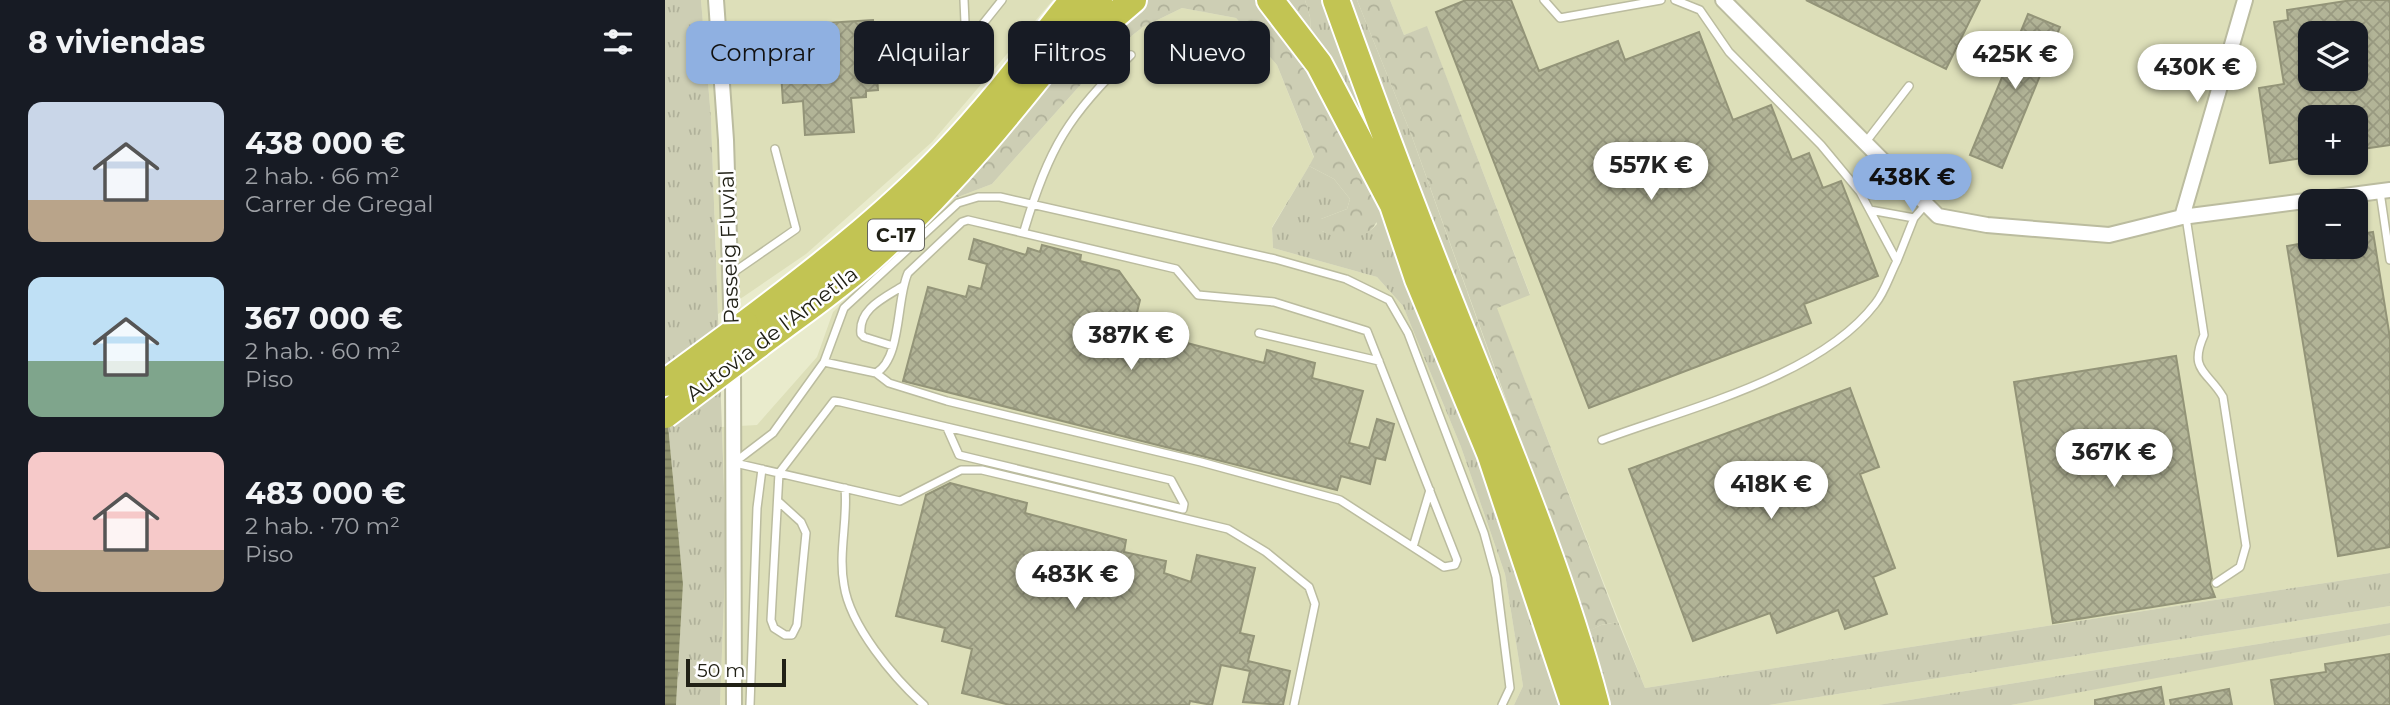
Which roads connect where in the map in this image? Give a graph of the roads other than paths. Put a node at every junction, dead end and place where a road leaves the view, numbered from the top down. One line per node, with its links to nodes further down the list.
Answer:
1 (716, 0): 30 (street, Passeig Fluvial)
2 (964, 0): 3 (lane)
3 (1002, 0)
4 (1073, 0): 33 (highway, Autovia de l'Ametlla / C-17)
5 (1099, 0): 17 (highway, Autovia de l'Ametlla / C-17)
6 (1133, 0): 17 (highway)
7 (1270, 0): 21 (highway)
8 (1316, 0): 21 (highway)
9 (1335, 0): 50 (highway)
10 (1544, 0): 11 (lane)
11 (1661, 0)
12 (1675, 0): 24 (lane)
13 (1723, 0): 18 (street)
14 (2245, 0): 25 (street)
15 (1131, 55): 22 (lane)
16 (1909, 86): 18 (lane)
17 (1018, 106): 33 (highway, Autovia de l'Ametlla / C-17)
18 (1865, 143): 23 (street)
19 (775, 149): 30 (lane)
20 (2385, 191): 25 (street); 28 (lane)
21 (1392, 203): 56 (highway)
22 (1032, 204): 27 (lane); 36 (lane); 55 (lane)
23 (1926, 204): 25 (street); 26 (lane)
24 (1870, 210): 26 (lane); 29 (lane)
25 (2184, 217): 49 (lane)
26 (1914, 218): 29 (lane)
27 (1024, 231): 31 (lane); 35 (lane)
28 (2390, 260)
29 (1897, 261): 41 (lane)
30 (730, 274): 42 (street, Passeig Fluvial)
31 (903, 286): 34 (lane); 34 (lane)
32 (1259, 333): 35 (lane)
33 (751, 335): 38 (highway, Autovia de l'Ametlla / C-17, bridge); 39 (highway, Autovia de l'Ametlla / C-17, bridge)
34 (893, 346): 37 (lane)
35 (1380, 361): 46 (lane)
36 (824, 362): 37 (lane); 42 (lane)
37 (876, 373): 48 (lane)
38 (665, 383)
39 (665, 415)
40 (947, 428): 40 (lane); 44 (lane)
41 (1602, 440)
42 (735, 463): 43 (lane); 51 (street, Passeig Fluvial)
43 (762, 469): 44 (lane); 52 (lane)
44 (779, 473): 45 (lane); 47 (lane)
45 (845, 488): 53 (lane); 54 (lane)
46 (1430, 490): 48 (lane); 48 (lane)
47 (779, 502): 47 (lane)
48 (1413, 547)
49 (2216, 583)
50 (1583, 655): 57 (highway); 58 (highway)
51 (734, 705)
52 (750, 705)
53 (923, 705)
54 (1294, 705)
55 (1502, 705)
56 (1574, 705)
57 (1595, 705)
58 (1602, 705)

